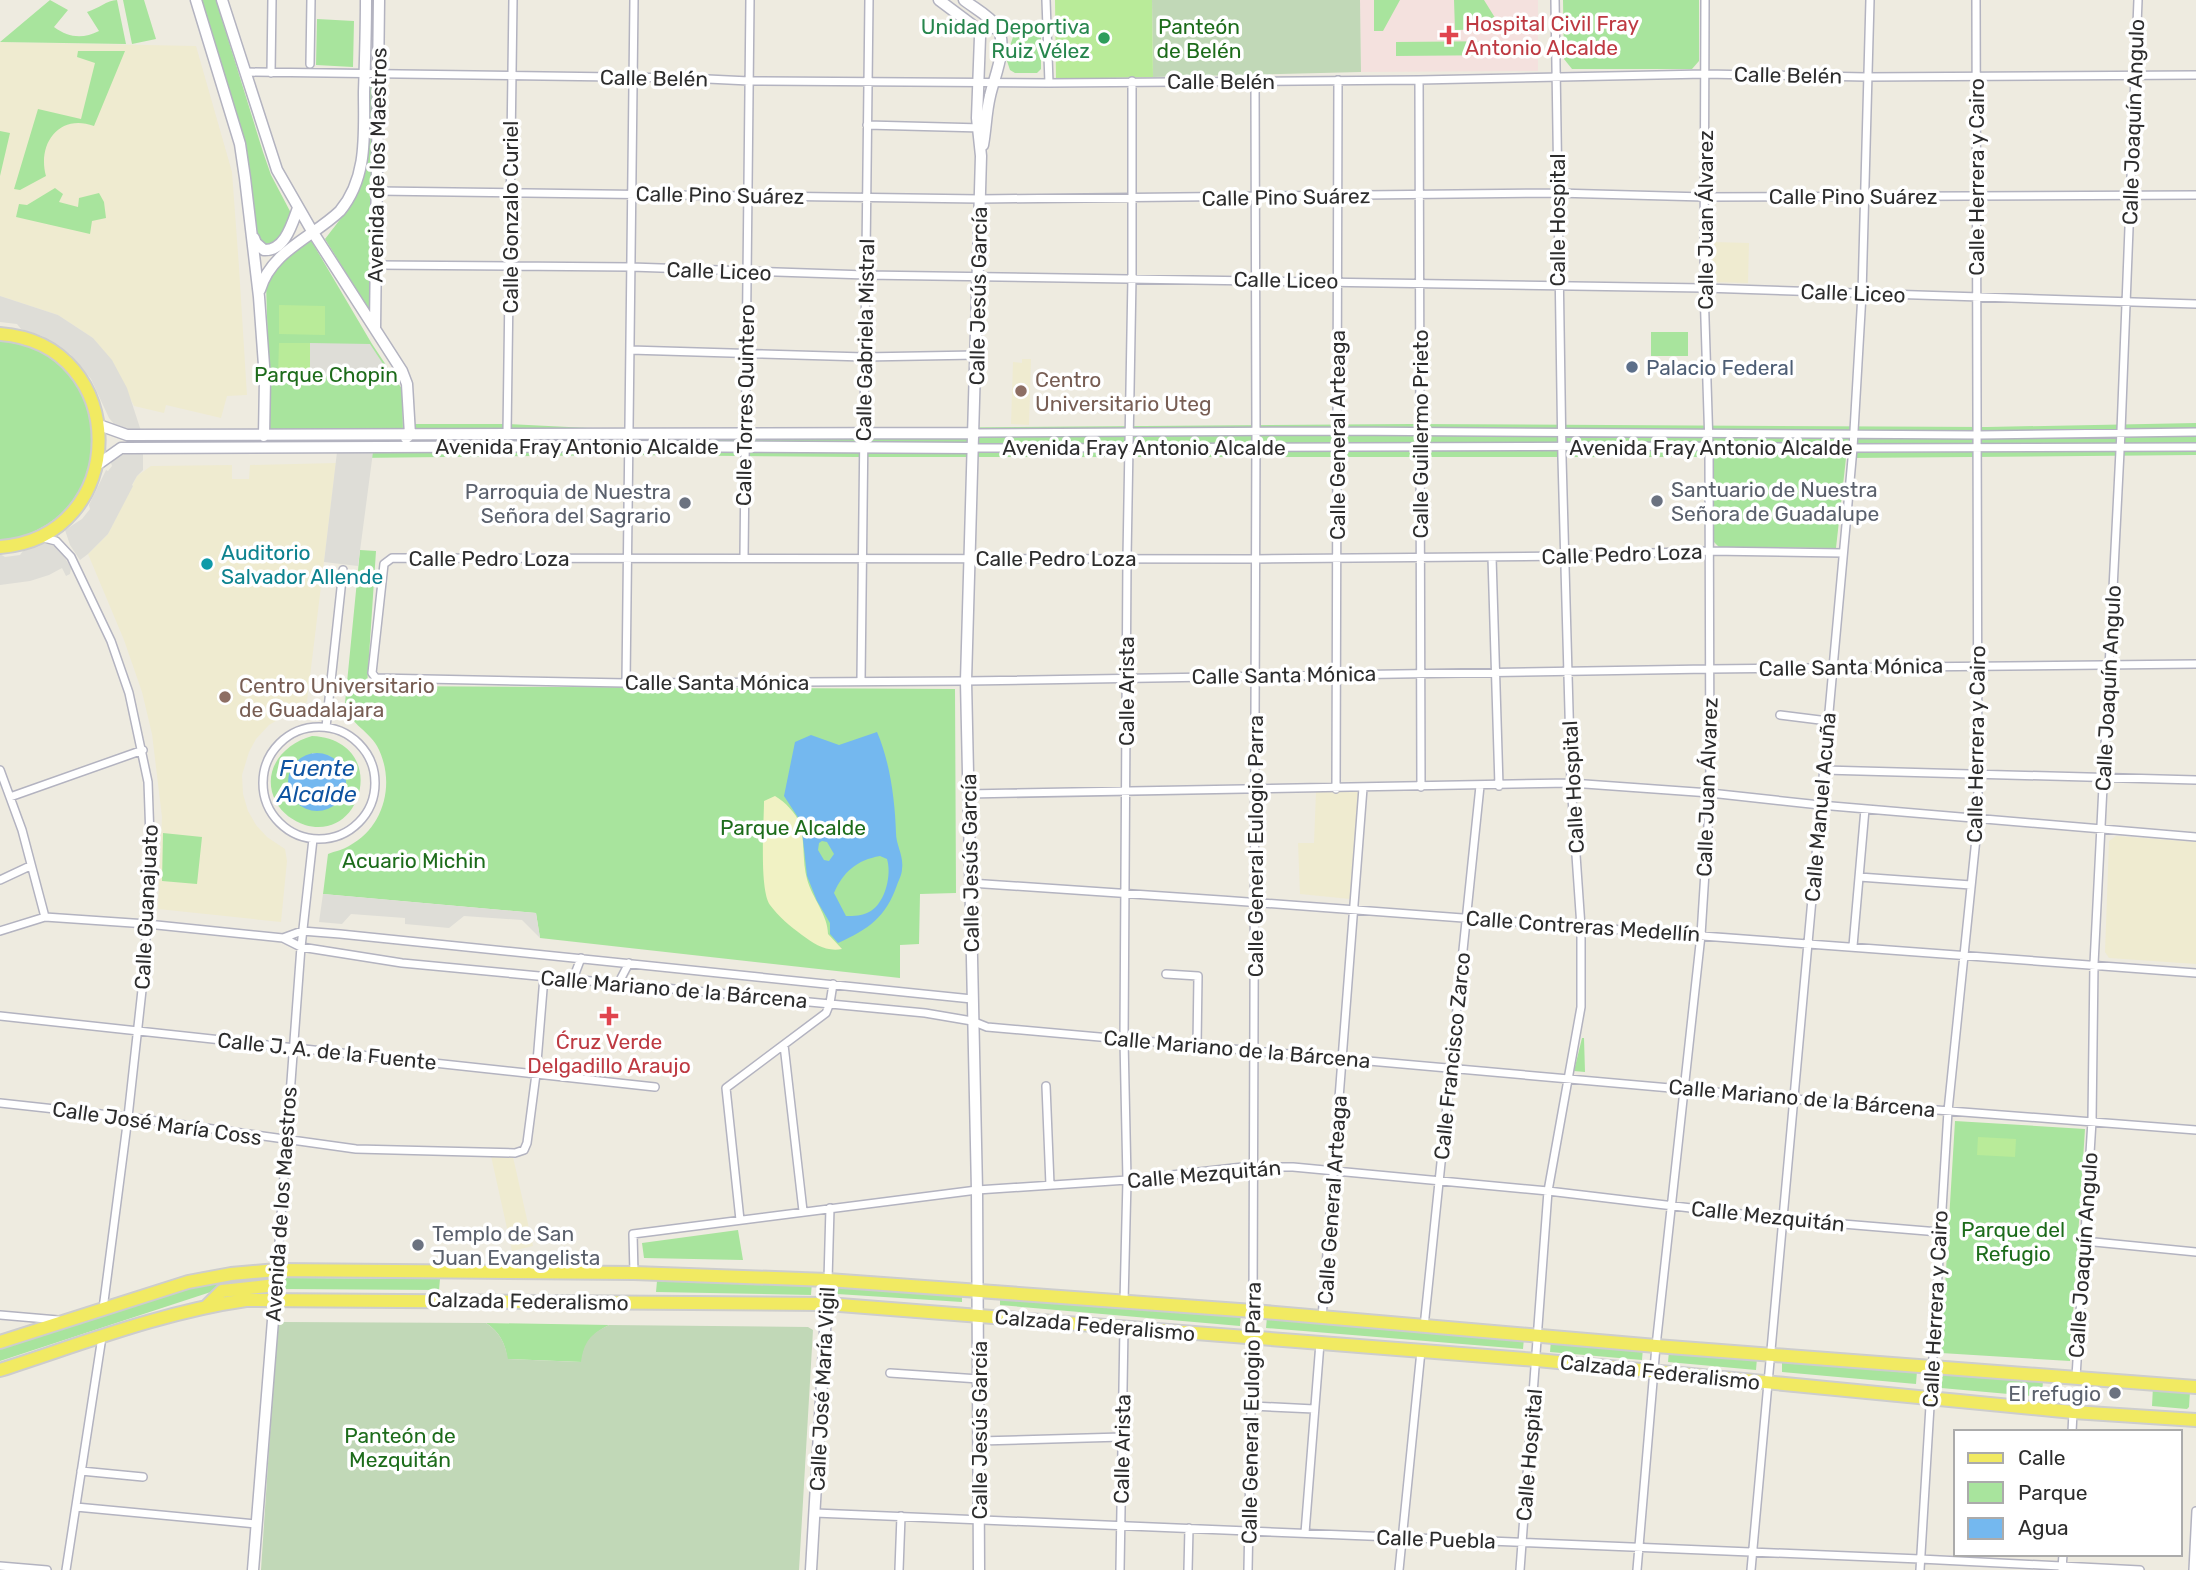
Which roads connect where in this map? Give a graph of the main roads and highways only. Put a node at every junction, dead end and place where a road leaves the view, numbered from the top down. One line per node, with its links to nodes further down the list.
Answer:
1 (0, 334): 2 (main road)
2 (0, 547)
3 (0, 1342): 5 (main road, Calzada Federalismo)
4 (0, 1370): 6 (main road, Calzada Federalismo)
5 (2196, 1387)
6 (2196, 1420)

